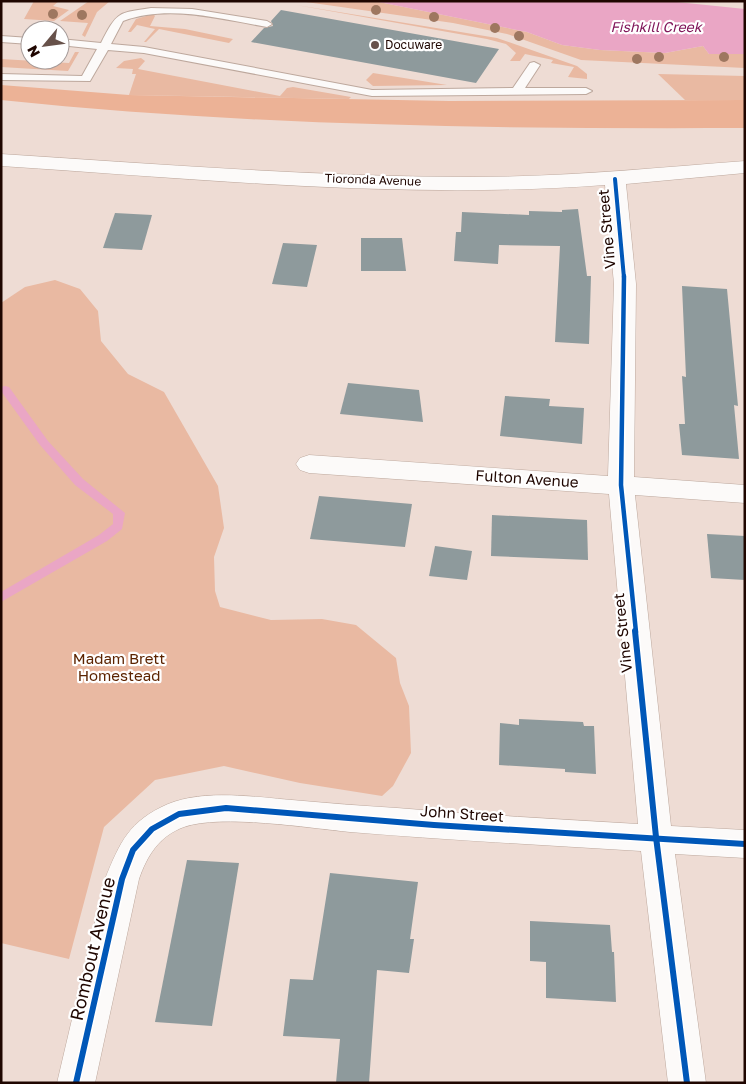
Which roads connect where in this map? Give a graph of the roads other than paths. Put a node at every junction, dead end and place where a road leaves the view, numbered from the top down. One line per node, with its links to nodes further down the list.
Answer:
1 (268, 24): 5 (lane)
2 (1, 39): 3 (lane)
3 (20, 40)
4 (70, 43): 5 (lane)
5 (104, 45): 7 (lane); 9 (lane)
6 (534, 65): 9 (lane)
7 (1, 77)
8 (586, 90): 9 (lane)
9 (517, 91)
10 (1, 160): 12 (street, Tioronda Avenue)
11 (745, 167): 12 (street, Tioronda Avenue)
12 (615, 179): 14 (street, Vine Street)
13 (309, 464): 14 (street, Fulton Avenue)
14 (622, 485): 15 (street, Fulton Avenue); 17 (street, Vine Street)
15 (745, 494)
16 (179, 814): 17 (street, John Street); 19 (street, Rombout Avenue)
17 (656, 837): 18 (street, John Street); 20 (street, Vine Street)
18 (745, 844)
19 (76, 1083)
20 (688, 1083)

